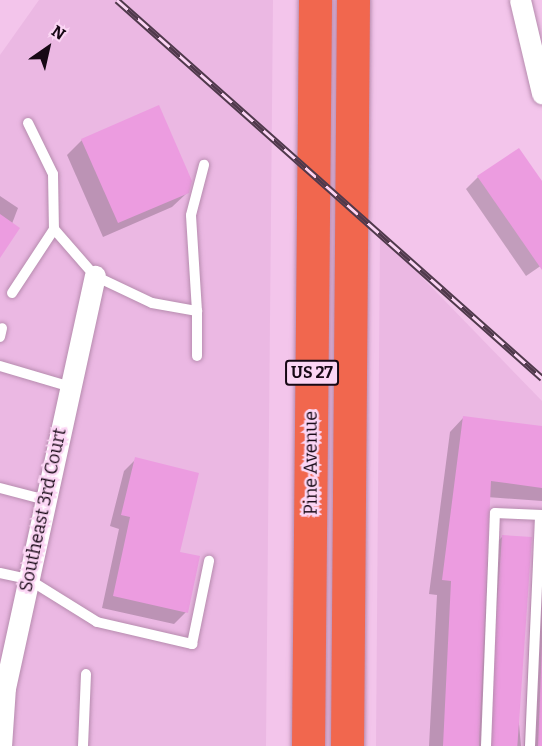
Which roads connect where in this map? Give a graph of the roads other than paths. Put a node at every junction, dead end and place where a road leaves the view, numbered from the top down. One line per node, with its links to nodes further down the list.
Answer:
1 (315, 0): 24 (highway, Pine Avenue / US 27)
2 (353, 0): 25 (highway, US 27)
3 (520, 0): 4 (street)
4 (542, 93)
5 (28, 123): 7 (lane)
6 (204, 165): 10 (lane)
7 (54, 229): 8 (lane); 9 (lane)
8 (95, 276): 10 (lane); 13 (street, Southeast 3rd Court)
9 (12, 293)
10 (197, 311): 11 (lane)
11 (197, 356)
12 (0, 366): 13 (lane)
13 (70, 387): 15 (street, Southeast 3rd Court)
14 (0, 488): 15 (lane)
15 (46, 500): 19 (street, Southeast 3rd Court)
16 (541, 515): 26 (lane); 27 (lane)
17 (209, 561): 19 (lane)
18 (0, 573): 19 (lane)
19 (28, 579): 20 (street, Southeast 3rd Court)
20 (4, 669): 22 (street, Southeast 3rd Court)
21 (86, 674): 23 (lane)
22 (1, 746)
23 (83, 746)
24 (308, 746)
25 (347, 746)
26 (486, 746)
27 (530, 746)

